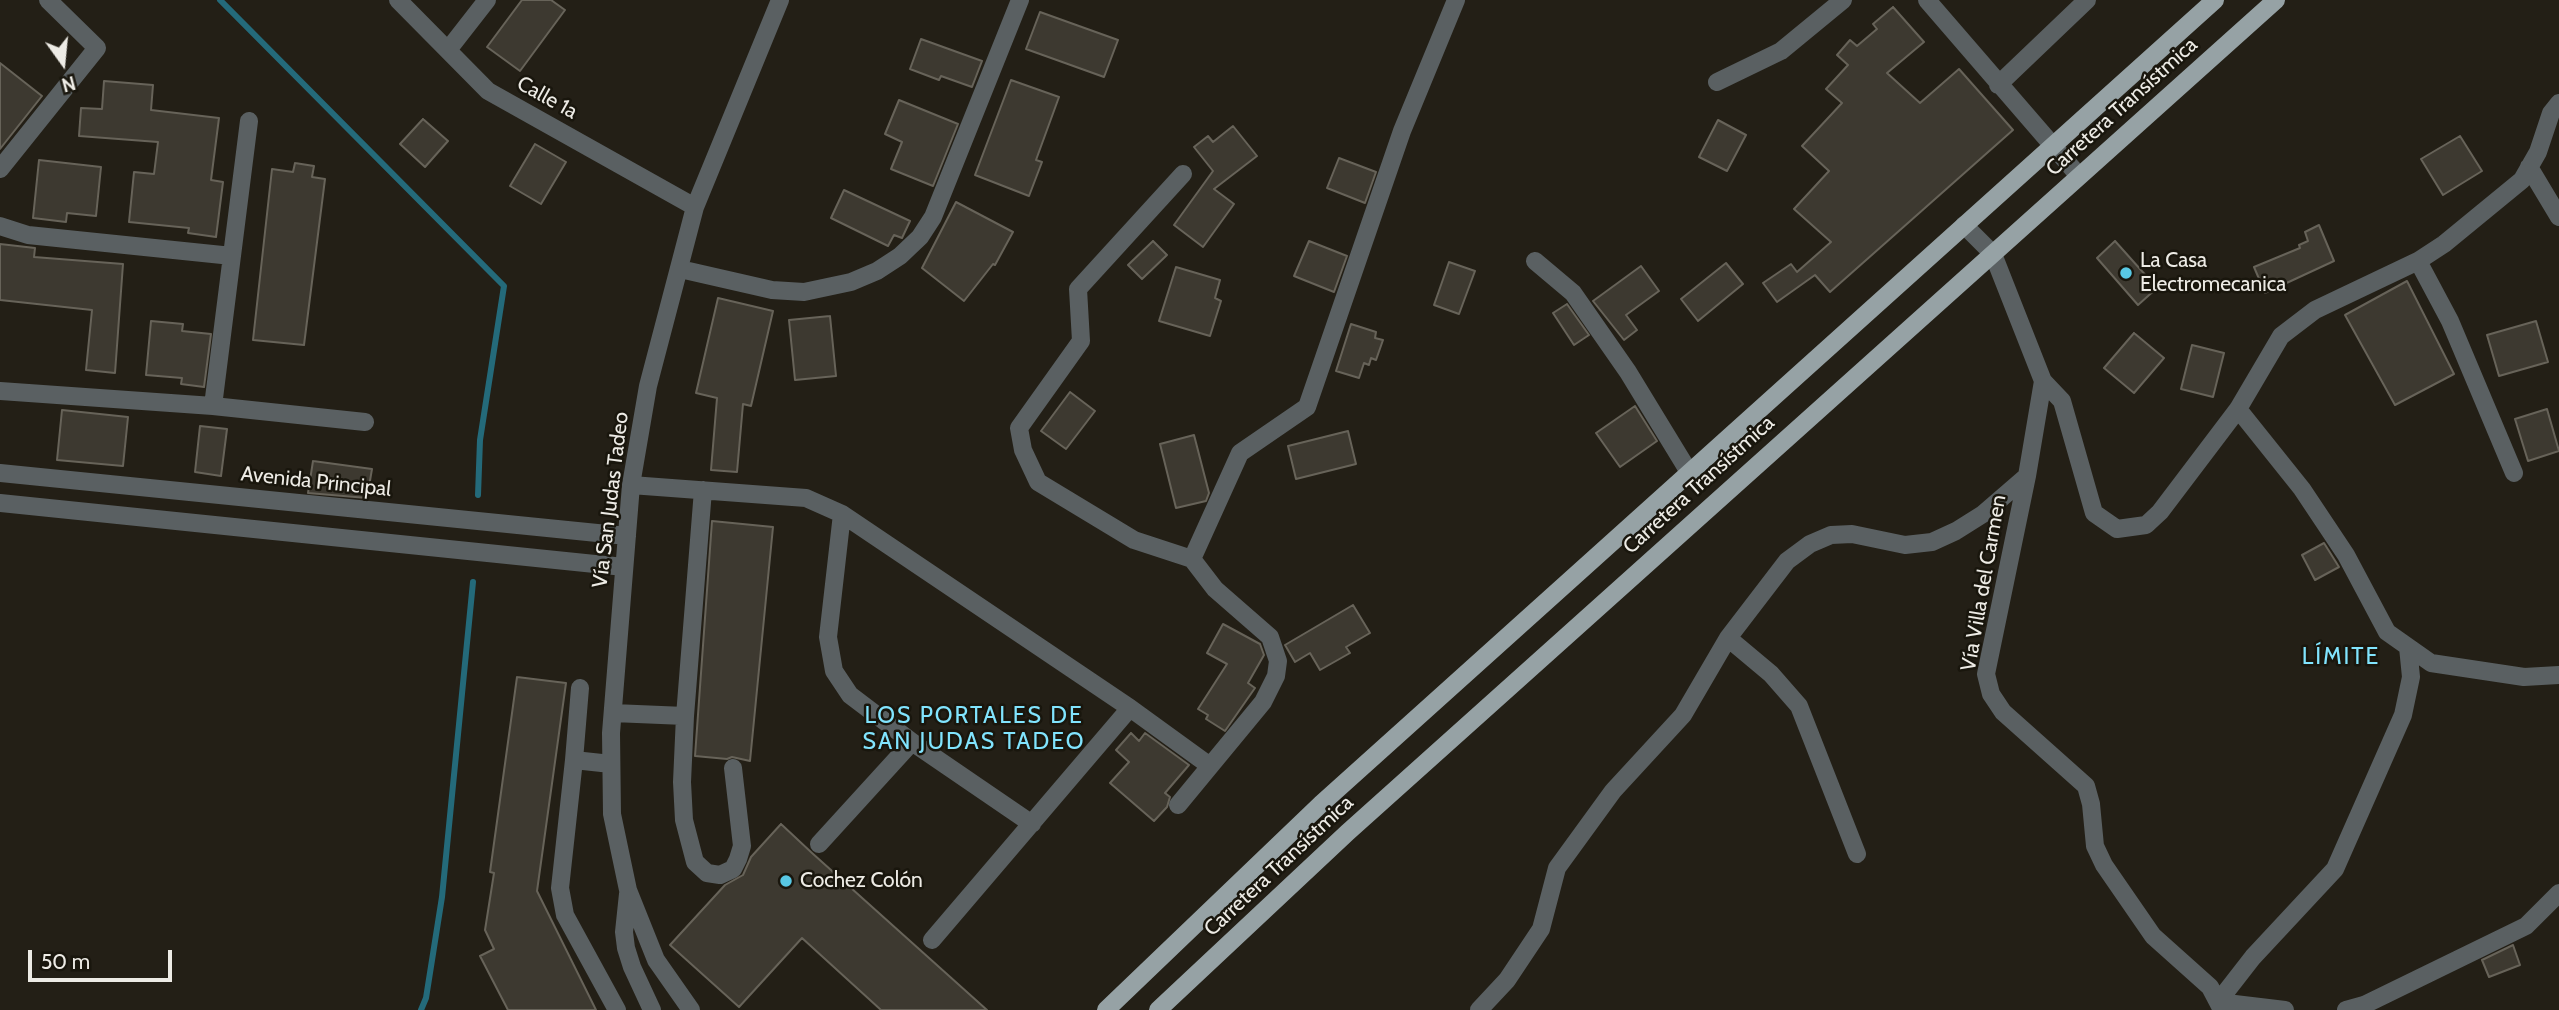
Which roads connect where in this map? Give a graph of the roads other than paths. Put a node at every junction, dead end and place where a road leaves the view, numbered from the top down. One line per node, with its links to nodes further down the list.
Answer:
1 (48, 0): 19 (street)
2 (398, 0): 12 (street, Calle 1a)
3 (487, 0): 12 (street)
4 (780, 0): 22 (street, Vía San Judas Tadeo)
5 (1020, 0): 30 (street)
6 (1456, 0): 45 (street)
7 (1843, 0): 13 (street)
8 (1927, 0): 14 (street)
9 (2087, 0): 14 (street)
10 (2215, 0): 17 (main road, Carretera Transístmica)
11 (2276, 0): 21 (main road, Carretera Transístmica)
12 (448, 50): 22 (street, Calle 1a)
13 (1717, 82)
14 (1998, 85): 17 (street)
15 (2559, 103): 18 (street)
16 (249, 121): 27 (street)
17 (2052, 145): 21 (street); 24 (main road, Carretera Transístmica)
18 (2529, 167): 23 (street); 29 (street)
19 (0, 169)
20 (1183, 174): 45 (street)
21 (2079, 176): 26 (main road, Carretera Transístmica)
22 (695, 207): 30 (street, Vía San Judas Tadeo)
23 (2559, 217)
24 (1964, 225): 26 (street); 36 (main road, Carretera Transístmica)
25 (0, 226): 27 (street)
26 (1993, 254): 31 (street); 71 (main road, Carretera Transístmica)
27 (232, 256): 33 (street)
28 (1535, 261): 36 (street)
29 (2418, 261): 34 (street); 38 (street)
30 (680, 269): 40 (street, Vía San Judas Tadeo)
31 (2043, 381): 34 (street); 39 (street, Vía Villa del Carmen)
32 (0, 391): 33 (street)
33 (213, 406): 35 (street)
34 (2238, 409): 48 (street)
35 (365, 422)
36 (1689, 472): 70 (main road, Carretera Transístmica)
37 (0, 473): 44 (street, Avenida Principal)
38 (2514, 473)
39 (2027, 476): 47 (street); 66 (street, Vía Villa del Carmen)
40 (631, 485): 41 (street); 44 (street, Vía San Judas Tadeo)
41 (703, 491): 43 (street); 53 (street)
42 (0, 503): 46 (street)
43 (842, 514): 51 (street); 54 (street)
44 (627, 536): 46 (street, Vía San Judas Tadeo)
45 (1192, 559): 57 (street)
46 (624, 567): 52 (street, Vía San Judas Tadeo)
47 (1728, 638): 62 (street); 72 (street)
48 (2408, 646): 49 (street); 66 (street)
49 (2559, 675)
50 (580, 688): 55 (street)
51 (1130, 708): 57 (street); 60 (street)
52 (612, 713): 53 (street); 56 (street, Vía San Judas Tadeo)
53 (685, 716): 58 (street)
54 (912, 742): 60 (street); 61 (street)
55 (574, 760): 56 (street); 67 (street)
56 (611, 764): 63 (street, Vía San Judas Tadeo)
57 (1210, 766): 59 (street)
58 (733, 768)
59 (1178, 805)
60 (1032, 824): 65 (street)
61 (819, 844)
62 (1857, 854)
63 (628, 890): 68 (street); 69 (street, Vía San Judas Tadeo)
64 (2559, 893): 74 (street)
65 (932, 940)
66 (2220, 1006): 73 (street)
67 (617, 1010)
68 (652, 1010)
69 (691, 1010)
70 (1106, 1010)
71 (1158, 1010)
72 (1479, 1010)
73 (2285, 1010)
74 (2346, 1010)

